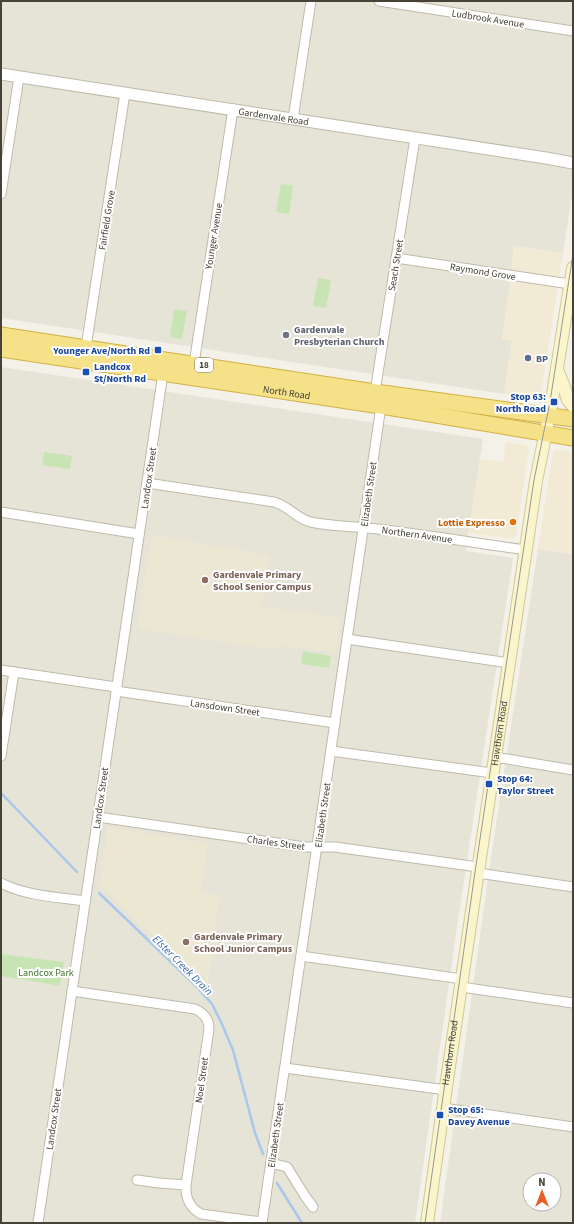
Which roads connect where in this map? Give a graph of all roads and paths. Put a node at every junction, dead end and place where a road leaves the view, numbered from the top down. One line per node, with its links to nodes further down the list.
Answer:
1 (311, 1): 8 (street)
2 (379, 1): 3 (street, Ludbrook Avenue)
3 (573, 30)
4 (1, 74): 5 (street, Gardenvale Road)
5 (19, 77): 6 (street, Gardenvale Road); 13 (street)
6 (125, 93): 7 (street, Gardenvale Road); 19 (street, Fairfield Grove)
7 (233, 109): 8 (street, Gardenvale Road); 21 (street, Younger Avenue)
8 (293, 119): 9 (street, Gardenvale Road)
9 (415, 138): 11 (street, Gardenvale Road); 14 (street, Seach Street)
10 (573, 157): 11 (street, Gardenvale Road)
11 (546, 158): 12 (street, Gardenvale Road)
12 (573, 163)
13 (1, 194)
14 (396, 258): 16 (street, Raymond Grove); 24 (street, Seach Street)
15 (573, 268): 16 (main road, Hawthorn Road)
16 (570, 284): 22 (main road, Hawthorn Road)
17 (1, 335): 18 (highway, North Road / 18)
18 (32, 347): 19 (highway, North Road / 18); 20 (highway, North Road / 18); 23 (highway, North Road / 18)
19 (86, 347): 21 (highway, North Road / 18)
20 (1, 349)
21 (194, 364): 24 (highway, North Road / 18)
22 (557, 368): 26 (main road); 28 (main road, Hawthorn Road)
23 (163, 373): 25 (highway, North Road / 18); 33 (street, Landcox Street)
24 (375, 392): 27 (highway, North Road / 18)
25 (381, 406): 30 (highway, North Road / 18); 35 (street, Elizabeth Street)
26 (573, 406)
27 (497, 408): 28 (highway, North Road / 18); 30 (highway)
28 (549, 416): 29 (highway, North Road / 18); 31 (main road, Hawthorn Road)
29 (573, 419)
30 (495, 426): 31 (highway, North Road / 18)
31 (545, 434): 32 (highway, North Road / 18); 37 (main road, Hawthorn Road)
32 (573, 438)
33 (147, 483): 35 (street, Northern Avenue); 36 (street, Landcox Street)
34 (1, 512): 36 (street)
35 (363, 528): 37 (street, Northern Avenue); 38 (street, Elizabeth Street)
36 (139, 534): 42 (street, Landcox Street)
37 (526, 550): 39 (main road, Hawthorn Road)
38 (347, 639): 39 (street); 43 (street, Elizabeth Street)
39 (509, 663): 46 (main road, Hawthorn Road)
40 (1, 670): 41 (street, Lansdown Street)
41 (14, 672): 42 (street, Lansdown Street); 45 (street)
42 (116, 689): 43 (street, Lansdown Street); 49 (street, Landcox Street)
43 (335, 723): 44 (street, Elizabeth Street)
44 (331, 751): 48 (street); 50 (street, Elizabeth Street)
45 (1, 756)
46 (495, 757): 47 (street); 48 (main road, Hawthorn Road)
47 (573, 770)
48 (492, 773): 51 (main road, Hawthorn Road)
49 (98, 817): 50 (street, Charles Street); 54 (street, Landcox Street)
50 (317, 846): 51 (street, Charles Street); 55 (street, Elizabeth Street)
51 (478, 870): 53 (street, Charles Street); 56 (main road, Hawthorn Road)
52 (1, 883): 54 (street)
53 (573, 888)
54 (85, 901): 57 (street, Landcox Street)
55 (301, 956): 56 (street); 59 (street, Elizabeth Street)
56 (462, 983): 58 (street); 60 (main road, Hawthorn Road)
57 (72, 991): 65 (street, Noel Street); 68 (street, Landcox Street)
58 (573, 1003)
59 (285, 1068): 60 (street); 63 (street, Elizabeth Street)
60 (446, 1090): 61 (main road, Hawthorn Road)
61 (443, 1108): 62 (street); 69 (main road, Hawthorn Road)
62 (573, 1127)
63 (273, 1161): 66 (street); 67 (street, Elizabeth Street)
64 (137, 1180): 65 (street)
65 (186, 1188): 67 (street)
66 (313, 1206)
67 (262, 1222)
68 (38, 1223)
69 (427, 1223)

